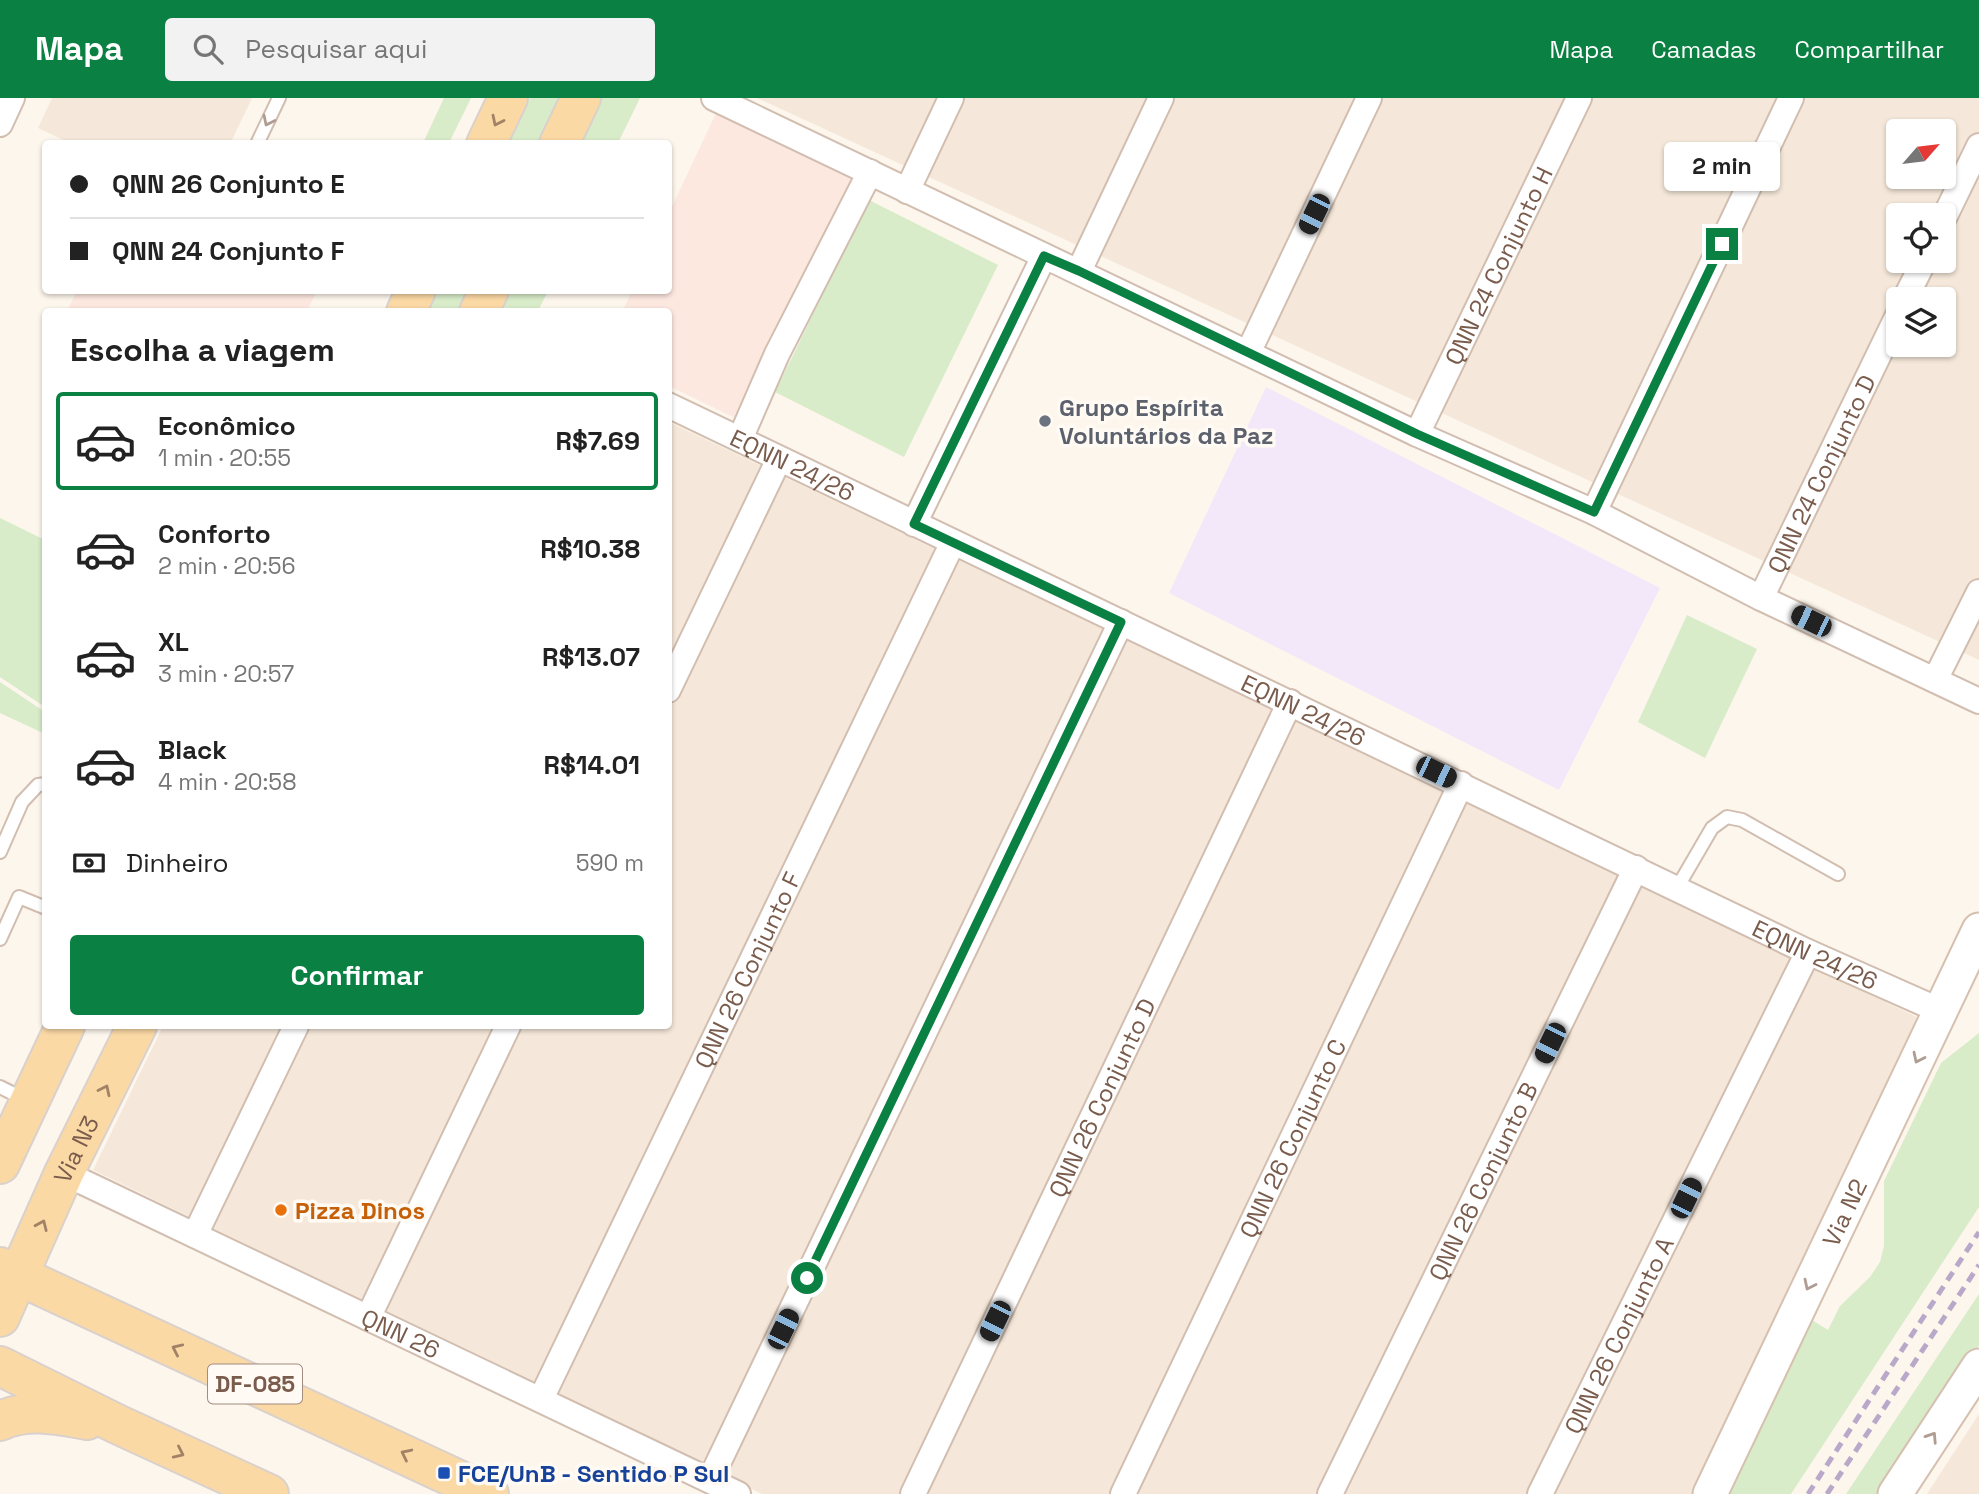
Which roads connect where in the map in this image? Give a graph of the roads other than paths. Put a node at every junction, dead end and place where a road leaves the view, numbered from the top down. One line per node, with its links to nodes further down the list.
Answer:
1 (12, 98): 11 (street)
2 (279, 98): 12 (lane, one-way to 12)
3 (508, 98): 13 (main road, one-way to 13)
4 (581, 98): 14 (main road)
5 (951, 98): 17 (street)
6 (1161, 98): 20 (street)
7 (1370, 98): 22 (street)
8 (1578, 98): 24 (street, QNN 24 Conjunto H)
9 (1791, 98): 27 (street)
10 (727, 101): 16 (street)
11 (0, 124)
12 (259, 140)
13 (488, 140)
14 (561, 140)
15 (1979, 146): 18 (street)
16 (870, 172): 17 (street); 25 (street)
17 (907, 191): 19 (street)
18 (1951, 203)
19 (1044, 256): 20 (street); 28 (street)
20 (1079, 271): 22 (street)
21 (1886, 340): 31 (street, QNN 24 Conjunto D)
22 (1248, 353): 24 (street)
23 (672, 407): 25 (street, EQNN 24/26)
24 (1417, 434): 27 (street)
25 (740, 439): 26 (street, EQNN 24/26)
26 (779, 459): 28 (street, EQNN 24/26); 34 (street)
27 (1594, 512): 31 (street)
28 (914, 524): 29 (street, EQNN 24/26)
29 (953, 542): 32 (street, EQNN 24/26); 61 (street, QNN 26 Conjunto F)
30 (1979, 592): 33 (street)
31 (1762, 598): 33 (street)
32 (1121, 622): 36 (street, EQNN 24/26); 64 (street)
33 (1935, 680): 35 (street)
34 (672, 682)
35 (1979, 701)
36 (1290, 702): 38 (street, EQNN 24/26); 68 (street, QNN 26 Conjunto D)
37 (42, 784): 39 (lane)
38 (1461, 784): 40 (street, EQNN 24/26); 69 (street, QNN 26 Conjunto C)
39 (0, 852)
40 (1636, 867): 42 (street, EQNN 24/26); 70 (street, QNN 26 Conjunto B)
41 (1838, 874): 42 (lane)
42 (1677, 888): 46 (street, EQNN 24/26)
43 (42, 906): 45 (lane)
44 (1979, 930): 47 (main road, Via N2)
45 (0, 939)
46 (1808, 951): 47 (street, EQNN 24/26); 71 (street, QNN 26 Conjunto A)
47 (1941, 1012): 72 (main road, Via N2, one-way to 72)
48 (63, 1029): 52 (main road)
49 (295, 1029): 55 (street)
50 (507, 1029): 58 (street)
51 (133, 1031): 54 (main road, Via N3, one-way to 51)
52 (10, 1103): 53 (main road)
53 (0, 1164)
54 (64, 1173): 55 (street, QNN 26); 56 (main road, Via N3, one-way to 54)
55 (195, 1235): 58 (street, QNN 26)
56 (10, 1272): 57 (main road, Via N3); 66 (main road, DF-085, one-way to 56)
57 (0, 1317)
58 (368, 1318): 61 (street, QNN 26)
59 (0, 1366): 63 (main road)
60 (1979, 1366): 73 (main road, one-way to 60)
61 (541, 1399): 64 (street, QNN 26)
62 (0, 1421): 63 (main road)
63 (117, 1424): 65 (main road, one-way to 65)
64 (710, 1480): 67 (street, QNN 26)
65 (269, 1494)
66 (489, 1494)
67 (738, 1494)
68 (913, 1494)
69 (1123, 1494)
70 (1330, 1494)
71 (1541, 1494)
72 (1710, 1494)
73 (1895, 1494)

